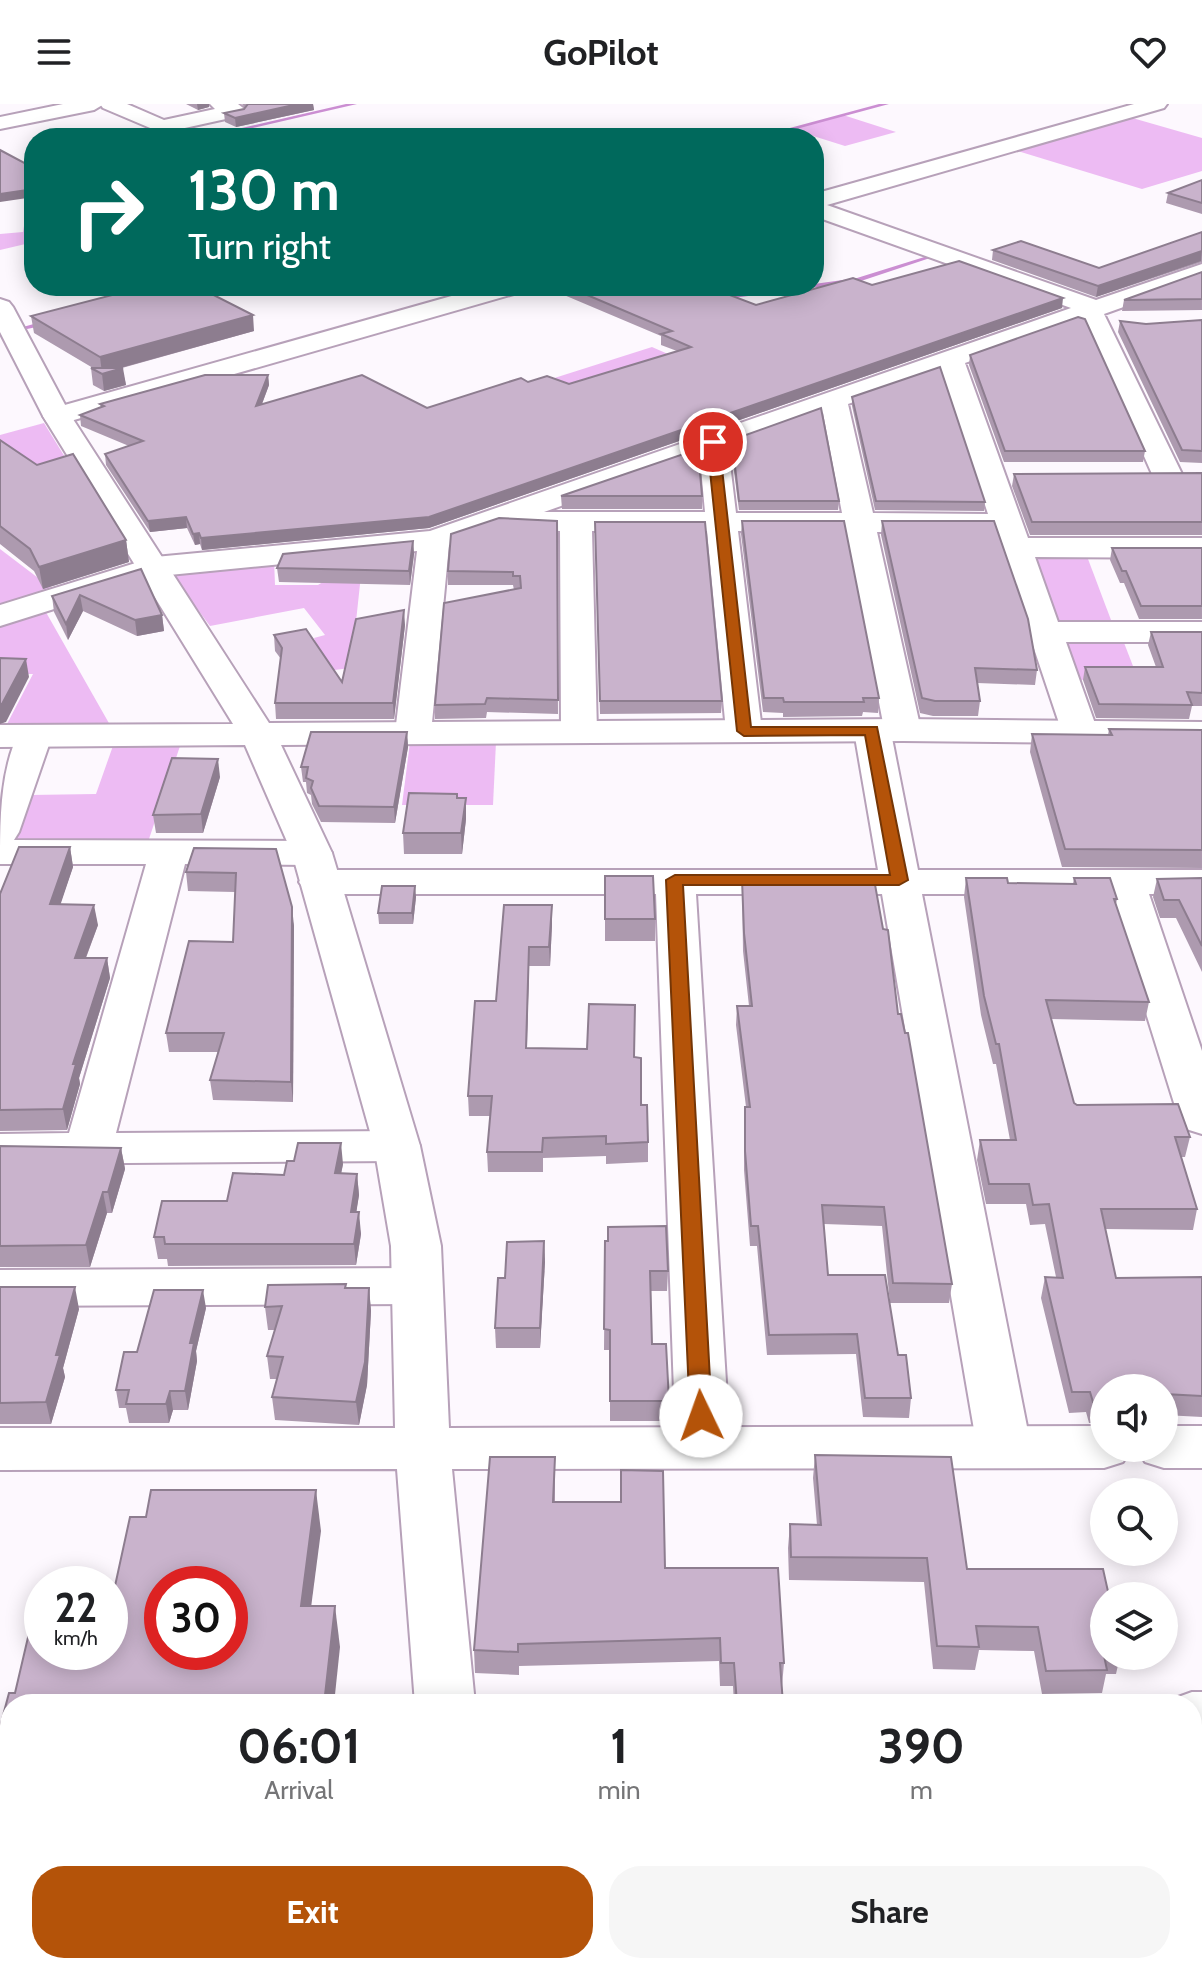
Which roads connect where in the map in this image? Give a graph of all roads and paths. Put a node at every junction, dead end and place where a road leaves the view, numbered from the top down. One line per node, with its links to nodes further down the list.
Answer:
1 (94, 104): 5 (street)
2 (110, 104): 3 (street)
3 (220, 104)
4 (1157, 104): 6 (street)
5 (0, 123)
6 (824, 198)
7 (824, 212): 11 (street)
8 (1202, 271): 11 (street)
9 (480, 296): 15 (street)
10 (0, 307): 15 (street)
11 (1088, 315): 12 (street); 13 (street); 17 (street)
12 (1128, 323)
13 (950, 359): 14 (street); 22 (street)
14 (827, 403): 16 (street); 21 (street)
15 (57, 416): 25 (street)
16 (713, 442): 18 (street); 20 (street)
17 (1165, 474)
18 (492, 521): 19 (street); 23 (street)
19 (576, 523): 20 (street); 31 (street)
20 (722, 523): 21 (street); 30 (street)
21 (862, 523): 22 (street); 29 (street)
22 (1012, 535): 24 (street); 27 (street)
23 (434, 540): 25 (street); 33 (street)
24 (1202, 548)
25 (155, 567): 26 (street); 35 (street)
26 (0, 616)
27 (1046, 632): 28 (street); 32 (street)
28 (1202, 632)
29 (887, 730): 30 (street); 32 (street); 42 (street)
30 (744, 731): 31 (street)
31 (579, 732): 33 (street)
32 (1080, 732): 34 (street)
33 (413, 733): 35 (street)
34 (1202, 733)
35 (258, 734): 36 (street); 40 (street)
36 (17, 736): 37 (street)
37 (0, 832)
38 (0, 852): 39 (street)
39 (169, 852): 40 (street); 48 (street)
40 (316, 867): 41 (street); 46 (street)
41 (675, 880): 42 (street); 51 (street)
42 (899, 880): 43 (street); 52 (street)
43 (1125, 881): 44 (street); 45 (street)
44 (1202, 882)
45 (1202, 1119)
46 (397, 1146): 48 (street); 49 (street)
47 (0, 1149): 48 (street)
48 (88, 1149)
49 (417, 1286): 50 (street); 56 (street)
50 (0, 1288)
51 (703, 1447): 52 (street); 56 (street)
52 (1004, 1447): 53 (street)
53 (1090, 1447)
54 (1178, 1447): 55 (street)
55 (1202, 1447)
56 (423, 1448): 57 (street); 58 (street)
57 (0, 1449)
58 (444, 1694)

